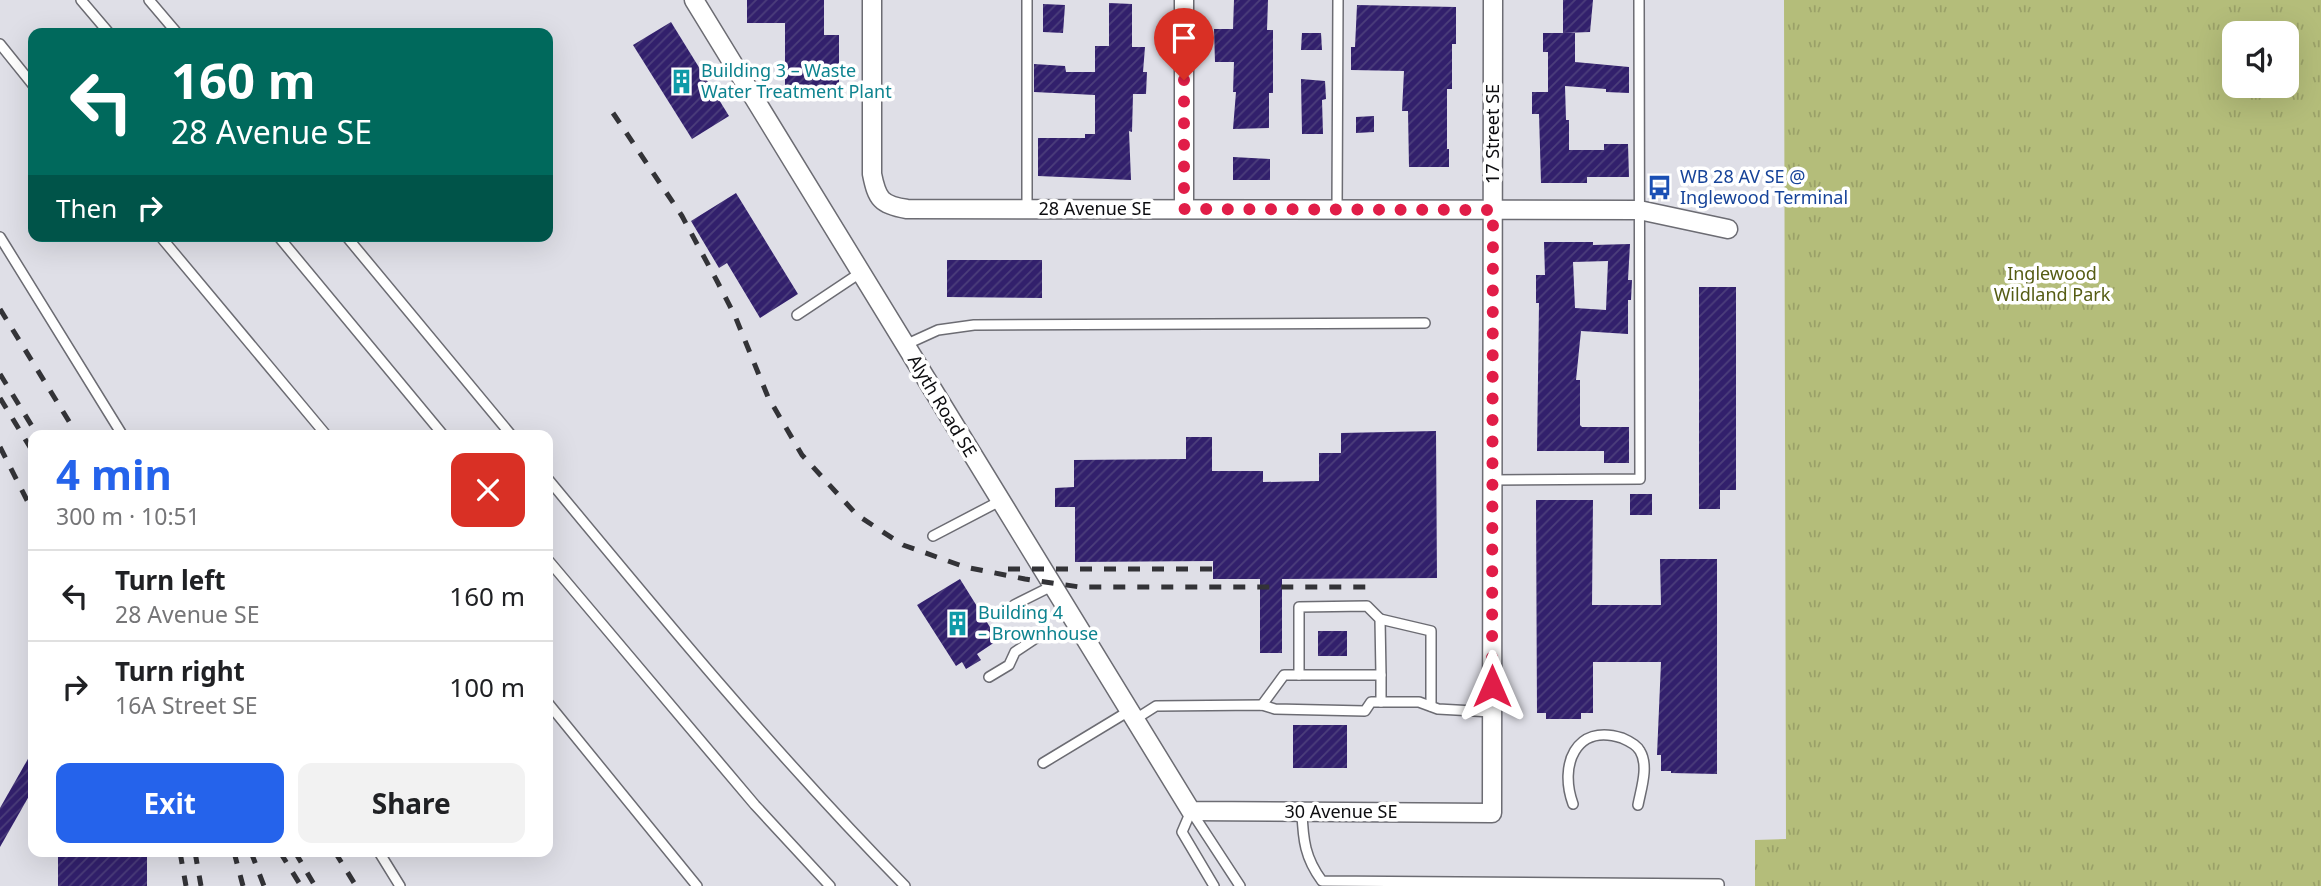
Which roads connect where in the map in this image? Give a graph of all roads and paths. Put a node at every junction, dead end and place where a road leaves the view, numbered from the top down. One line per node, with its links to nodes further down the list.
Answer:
1 (81, 0): 10 (lane)
2 (149, 0): 11 (lane)
3 (694, 0): 24 (street, Alyth Road SE)
4 (872, 0): 14 (street, 28 Avenue SE)
5 (1027, 0): 14 (lane)
6 (1184, 0): 15 (street)
7 (1338, 0): 16 (lane)
8 (1493, 0): 17 (street, 17 Street SE)
9 (1639, 0): 18 (lane)
10 (105, 28)
11 (173, 28)
12 (0, 44): 13 (lane)
13 (28, 79)
14 (1027, 209): 15 (street, 28 Avenue SE)
15 (1184, 209): 16 (street, 28 Avenue SE)
16 (1337, 210): 17 (street, 28 Avenue SE)
17 (1493, 210): 18 (street, 28 Avenue SE); 32 (street, 17 Street SE)
18 (1639, 210): 19 (street, 28 Avenue SE); 32 (lane)
19 (1728, 229)
20 (0, 237): 28 (lane)
21 (165, 242): 29 (lane)
22 (283, 242): 30 (lane)
23 (351, 242): 31 (lane)
24 (860, 273): 25 (lane); 27 (street, Alyth Road SE)
25 (797, 315)
26 (1425, 323): 27 (lane)
27 (905, 345): 34 (street, Alyth Road SE)
28 (118, 430)
29 (322, 430)
30 (439, 430)
31 (507, 430)
32 (1492, 480): 48 (street, 17 Street SE)
33 (553, 485): 62 (lane)
34 (1000, 500): 35 (lane); 37 (street, Alyth Road SE)
35 (933, 536)
36 (553, 566): 61 (lane)
37 (1052, 586): 38 (lane); 49 (street, Alyth Road SE)
38 (1014, 605)
39 (1380, 620): 41 (lane); 42 (lane); 46 (lane)
40 (1036, 638): 43 (lane)
41 (1299, 675): 42 (lane); 45 (lane)
42 (1381, 675): 44 (lane)
43 (989, 677)
44 (1381, 702): 45 (lane); 46 (lane)
45 (1262, 705): 49 (lane)
46 (1431, 706): 48 (lane)
47 (553, 709): 60 (lane)
48 (1492, 712): 55 (street, 17 Street SE)
49 (1132, 715): 50 (lane); 53 (street, Alyth Road SE)
50 (1043, 763)
51 (1573, 804): 52 (lane)
52 (1638, 805)
53 (1191, 811): 54 (street, 30 Avenue SE); 63 (lane); 64 (lane)
54 (1302, 812): 55 (street, 30 Avenue SE); 57 (lane)
55 (1492, 813)
56 (382, 857): 59 (lane)
57 (1322, 883): 58 (lane)
58 (1468, 884): 65 (lane)
59 (400, 886)
60 (697, 886)
61 (830, 886)
62 (905, 886)
63 (1214, 886)
64 (1240, 886)
65 (1719, 886)

